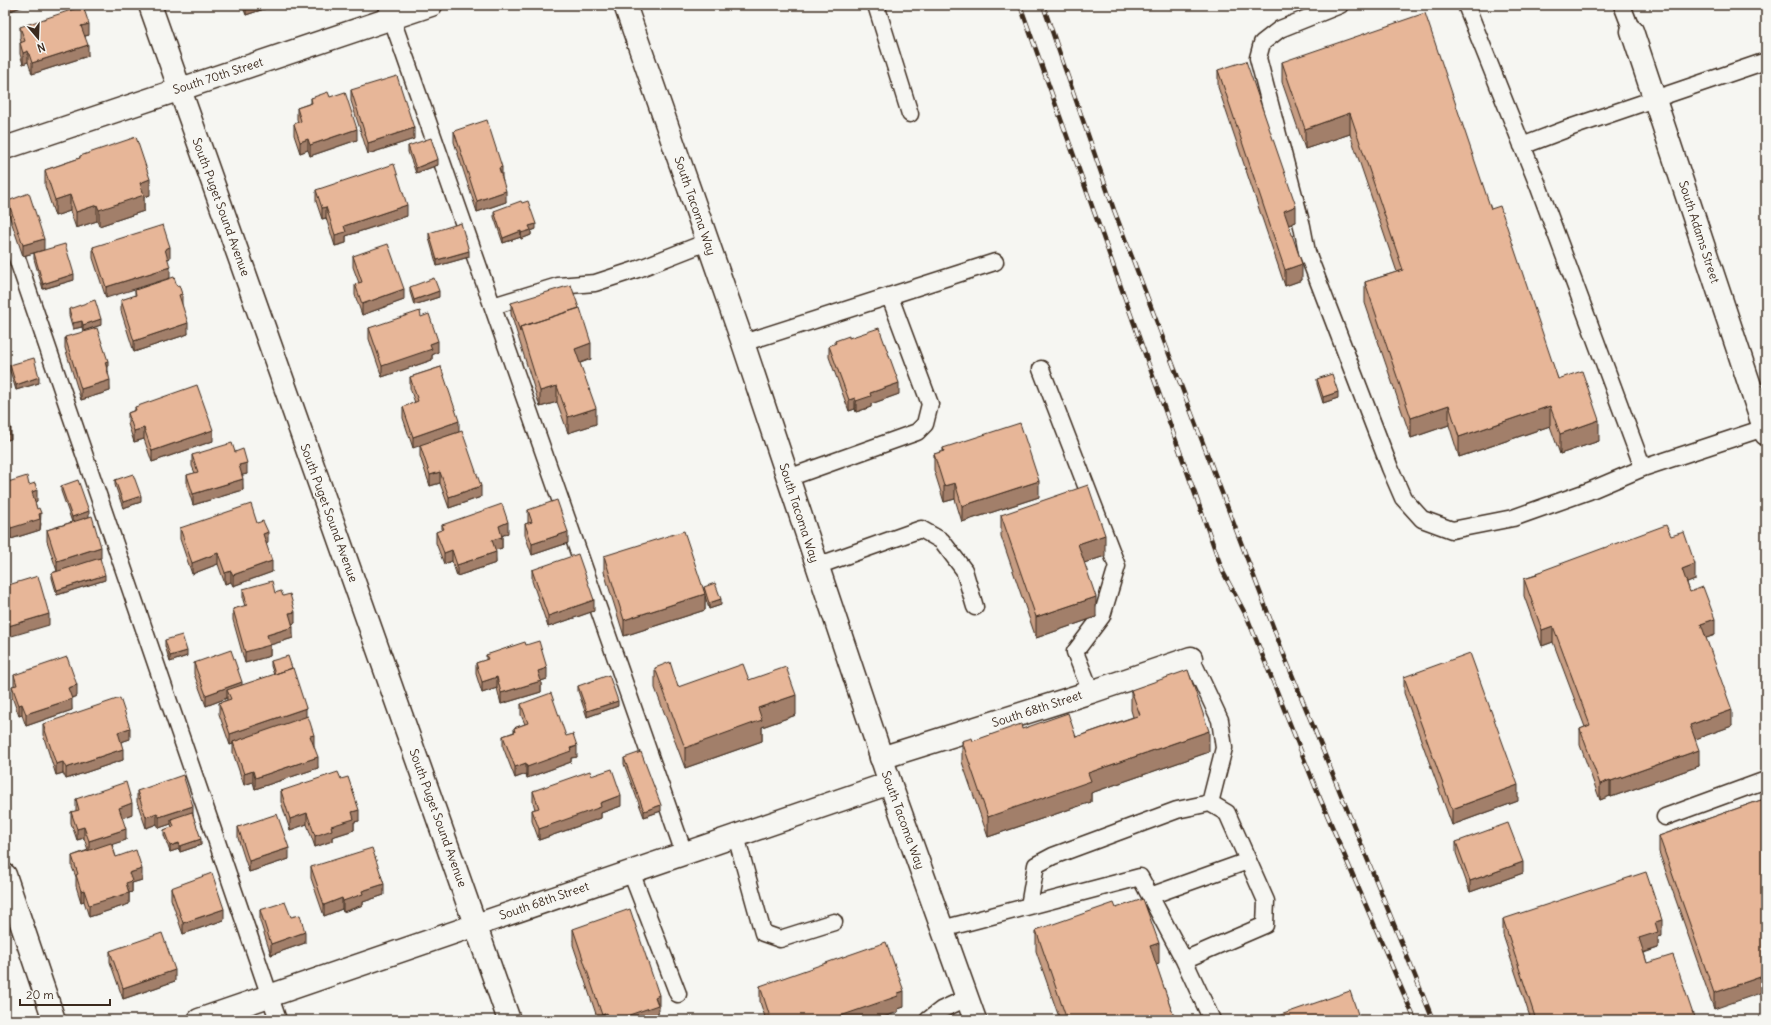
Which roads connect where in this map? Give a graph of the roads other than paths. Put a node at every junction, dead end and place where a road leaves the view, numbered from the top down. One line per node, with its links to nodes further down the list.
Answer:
1 (150, 5): 11 (street, South Puget Sound Avenue)
2 (431, 5): 8 (street, South 70th Street)
3 (625, 5): 17 (street, South Tacoma Way)
4 (876, 5): 13 (lane)
5 (1340, 5): 24 (lane)
6 (1466, 5): 14 (lane)
7 (1622, 5): 9 (lane)
8 (390, 12): 11 (street, South 70th Street); 20 (lane)
9 (1632, 31): 12 (street, South Adams Street)
10 (1766, 61): 12 (lane)
11 (179, 89): 15 (street, South 70th Street); 43 (street, South Puget Sound Avenue)
12 (1654, 98): 14 (lane); 23 (street, South Adams Street)
13 (910, 114)
14 (1522, 146): 24 (lane)
15 (5, 148)
16 (5, 223): 47 (lane)
17 (707, 242): 20 (lane); 21 (street, South Tacoma Way)
18 (995, 262): 19 (lane)
19 (890, 297): 21 (lane); 25 (lane)
20 (493, 306): 36 (lane)
21 (743, 343): 25 (street, South Tacoma Way)
22 (1041, 369): 29 (lane)
23 (1765, 431): 24 (lane)
24 (1643, 468)
25 (788, 478): 26 (street, South Tacoma Way)
26 (817, 566): 27 (lane); 30 (street, South Tacoma Way)
27 (975, 607)
28 (1191, 658): 29 (street, South 68th Street); 33 (lane)
29 (1091, 692): 30 (street, South 68th Street)
30 (882, 758): 32 (street, South Tacoma Way)
31 (1766, 780): 34 (lane)
32 (890, 783): 35 (street, South 68th Street); 44 (street, South Tacoma Way)
33 (1210, 803): 37 (lane); 41 (lane)
34 (1665, 817)
35 (736, 836): 36 (street, South 68th Street); 42 (lane)
36 (684, 853): 38 (street, South 68th Street)
37 (1248, 861): 40 (lane); 45 (lane)
38 (631, 872): 43 (street, South 68th Street); 46 (lane)
39 (5, 875): 49 (street)
40 (1150, 896): 41 (lane); 45 (lane)
41 (1029, 906): 44 (lane)
42 (834, 922)
43 (476, 925): 47 (street, South 68th Street); 52 (street, South Puget Sound Avenue)
44 (942, 929): 48 (street, South Tacoma Way)
45 (1184, 960): 55 (lane)
46 (678, 994)
47 (269, 996): 50 (street, South 68th Street); 51 (lane)
48 (967, 998): 53 (lane); 54 (street, South Tacoma Way)
49 (54, 1020)
50 (199, 1020)
51 (278, 1020)
52 (509, 1020)
53 (928, 1020)
54 (975, 1020)
55 (1212, 1020)

